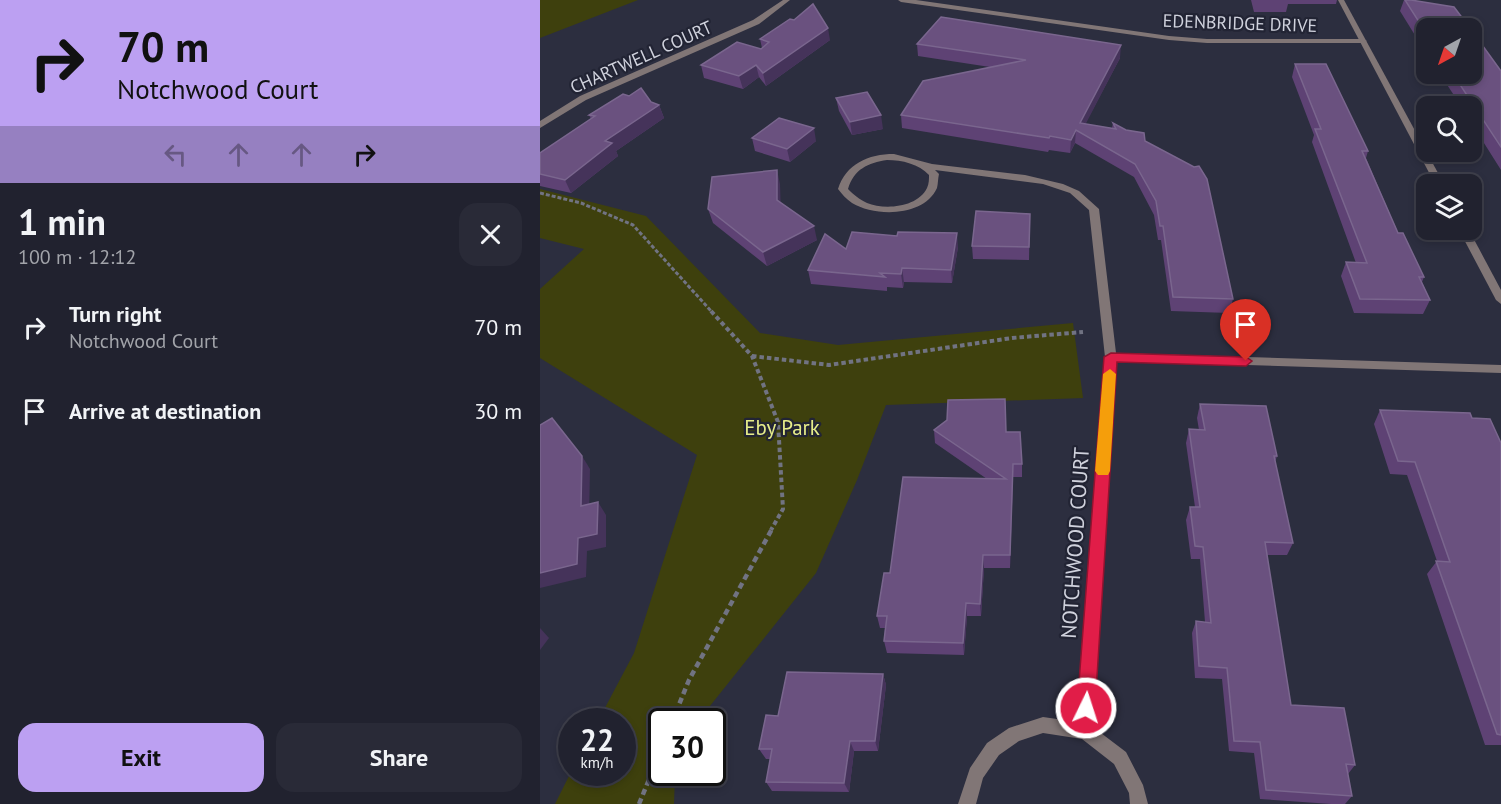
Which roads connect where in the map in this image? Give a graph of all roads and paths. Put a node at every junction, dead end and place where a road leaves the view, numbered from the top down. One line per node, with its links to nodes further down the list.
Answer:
1 (787, 0): 5 (street, CHARTWELL COURT)
2 (902, 0): 4 (street, EDENBRIDGE DRIVE)
3 (1341, 0): 4 (street)
4 (1363, 41): 7 (street)
5 (540, 125)
6 (927, 167): 6 (street, NOTCHWOOD COURT); 13 (street, NOTCHWOOD COURT)
7 (1435, 174)
8 (540, 194): 12 (path)
9 (1469, 240): 10 (street)
10 (1501, 300)
11 (1083, 332): 12 (path)
12 (752, 356): 15 (path)
13 (1111, 357): 14 (street); 16 (street, NOTCHWOOD COURT)
14 (1501, 369)
15 (678, 708)
16 (1084, 731): 19 (street); 20 (street)
17 (648, 782): 18 (path)
18 (639, 804)
19 (967, 804)
20 (1139, 804)

